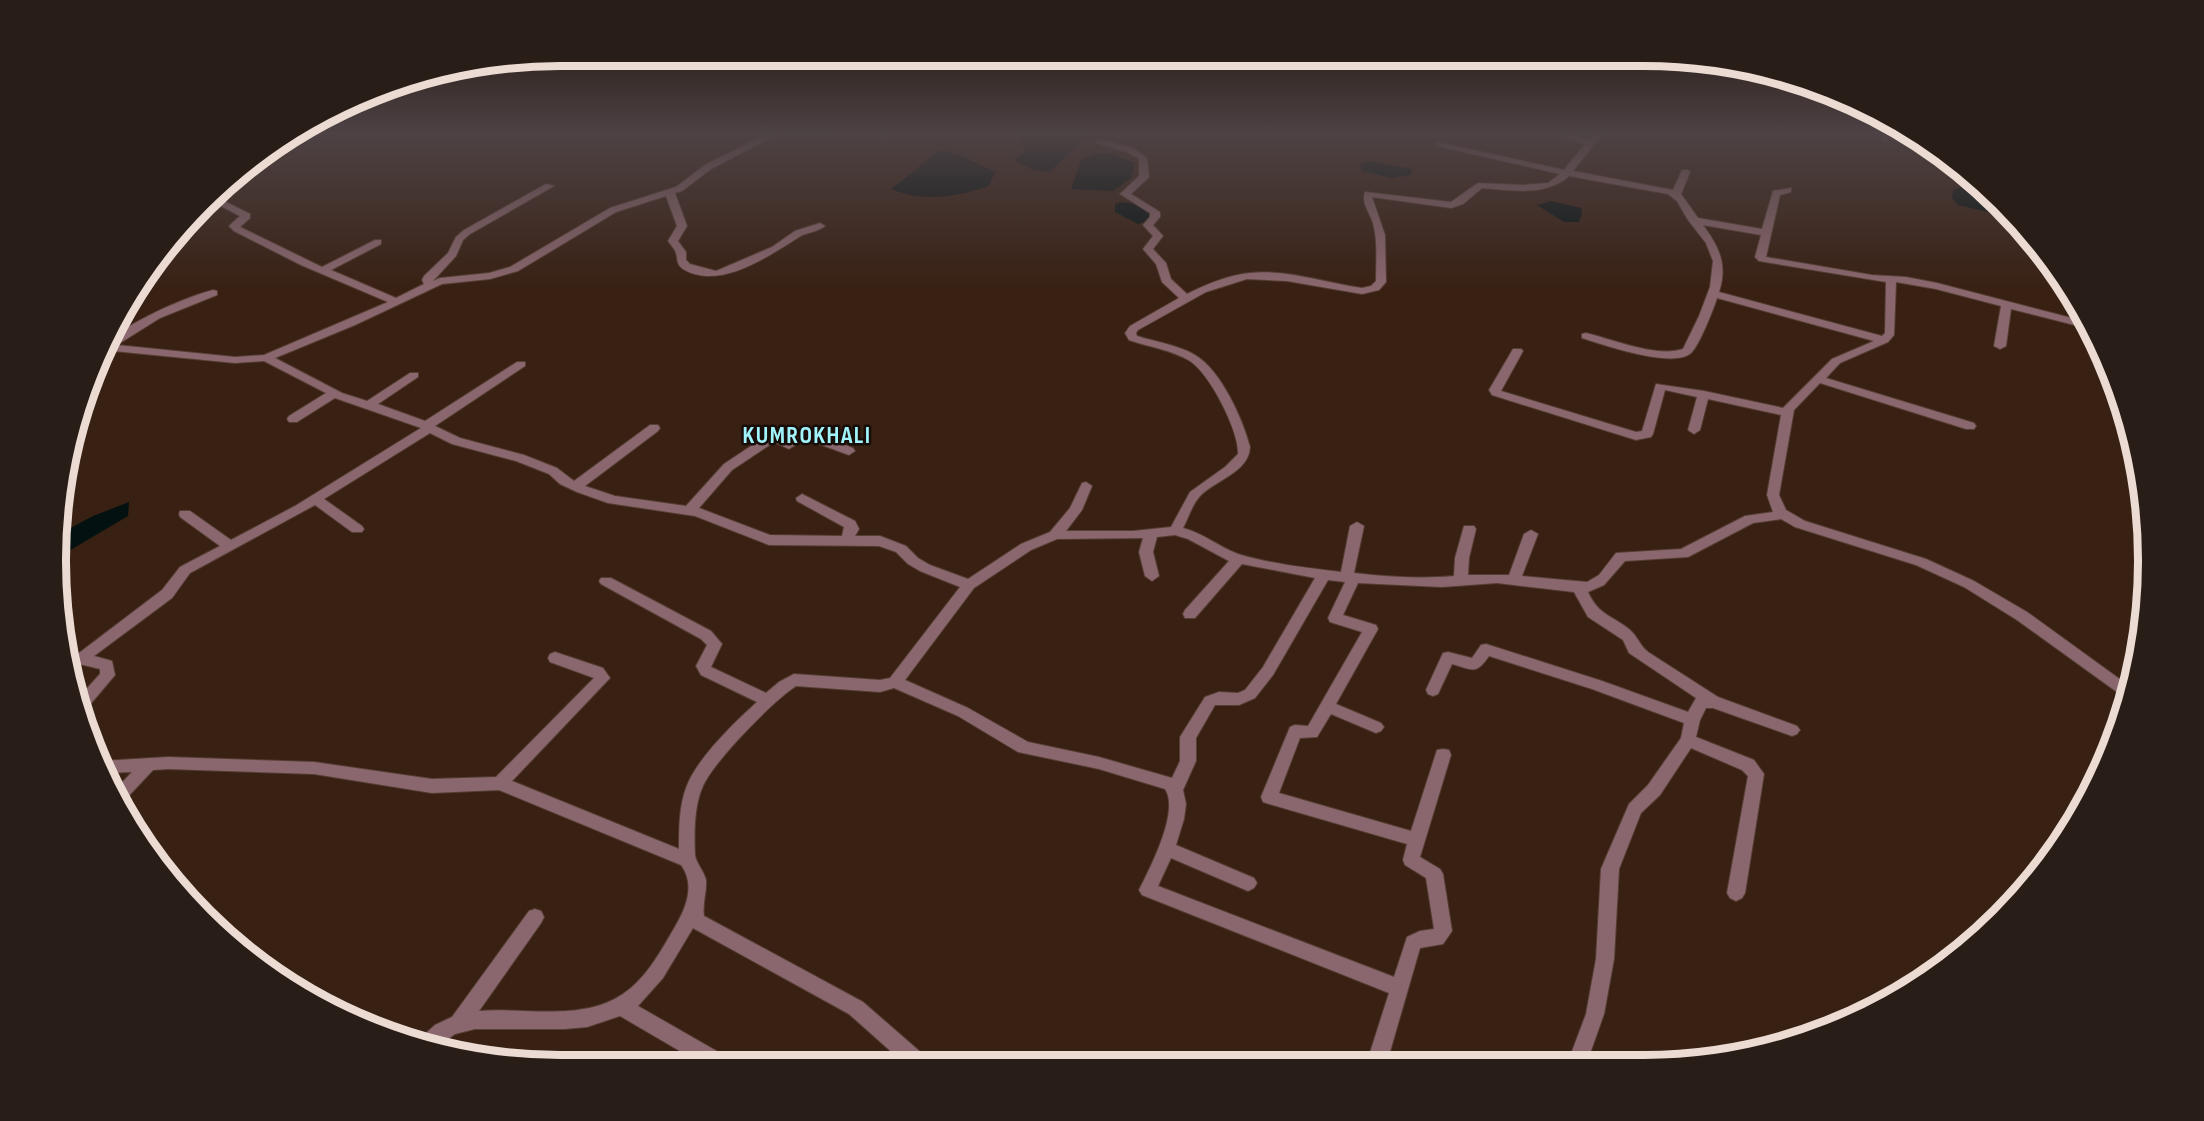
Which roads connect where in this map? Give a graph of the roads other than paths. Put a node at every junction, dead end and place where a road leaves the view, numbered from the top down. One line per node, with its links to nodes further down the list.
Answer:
1 (683, 184): 8 (street)
2 (1136, 184): 20 (street)
3 (1551, 184): 20 (street)
4 (1629, 184): 9 (street)
5 (1681, 184): 9 (street)
6 (549, 186): 17 (street)
7 (1788, 190): 13 (street)
8 (670, 193): 12 (street); 17 (street)
9 (1677, 194): 11 (street)
10 (220, 202): 15 (street)
11 (1693, 220): 13 (street); 19 (street)
12 (820, 226)
13 (1767, 232): 16 (street)
14 (378, 242): 15 (street)
15 (323, 270): 21 (street)
16 (1891, 280): 22 (street); 26 (street)
17 (430, 285): 21 (street)
18 (213, 293): 25 (street)
19 (1715, 294): 24 (street); 26 (street)
20 (1187, 299): 54 (street)
21 (396, 301): 30 (street)
22 (2006, 305): 23 (street); 27 (street)
23 (2077, 323)
24 (1586, 336)
25 (118, 339)
26 (1884, 340): 33 (street)
27 (2000, 346)
28 (114, 348): 30 (street)
29 (1516, 351): 35 (street)
30 (266, 358): 34 (street)
31 (521, 364): 40 (street)
32 (414, 375): 36 (street)
33 (1818, 379): 37 (street); 39 (street)
34 (334, 393): 36 (street); 38 (street)
35 (1704, 394): 37 (street); 42 (street)
36 (369, 405): 40 (street)
37 (1786, 412): 50 (street)
38 (293, 419)
39 (1970, 426)
40 (428, 427): 44 (street); 47 (street)
41 (654, 428): 44 (street)
42 (1694, 430)
43 (849, 451): 48 (street)
44 (576, 486): 48 (street)
45 (1086, 486): 57 (street)
46 (802, 498): 58 (street)
47 (315, 499): 52 (street); 59 (street)
48 (689, 511): 58 (street)
49 (185, 513): 59 (street)
50 (1782, 515): 68 (street); 74 (street)
51 (1357, 526): 63 (street)
52 (357, 528)
53 (1469, 529): 65 (street)
54 (1175, 531): 55 (street); 60 (street)
55 (1152, 532): 57 (street); 62 (street)
56 (1531, 534): 64 (street)
57 (1054, 535): 67 (street)
58 (847, 539): 67 (street)
59 (231, 546): 70 (street)
60 (1238, 559): 61 (street); 69 (street)
61 (1324, 575): 63 (street); 88 (street)
62 (1152, 576)
63 (1350, 578): 65 (street); 79 (street)
64 (1514, 579): 65 (street); 68 (street)
65 (1461, 580)
66 (606, 581): 77 (street)
67 (969, 585): 73 (street)
68 (1579, 588): 78 (street)
69 (1190, 614)
70 (76, 656)
71 (76, 657): 76 (street)
72 (555, 658): 87 (street)
73 (895, 682): 77 (street); 88 (street)
74 (2121, 688)
75 (1433, 690): 80 (street)
76 (86, 699)
77 (767, 700): 92 (street)
78 (1713, 702): 80 (street); 82 (street)
79 (1327, 706): 81 (street); 90 (street)
80 (1692, 720): 83 (street)
81 (1376, 727)
82 (1792, 730)
83 (1688, 740): 94 (street); 104 (street)
84 (1443, 755): 90 (street)
85 (150, 764): 86 (street); 87 (street); 89 (street)
86 (111, 766)
87 (500, 783): 92 (street)
88 (1176, 788): 91 (street)
89 (124, 792)
90 (1417, 840): 97 (street)
91 (1167, 849): 93 (street); 97 (street)
92 (687, 860): 95 (street)
93 (1248, 883)
94 (1736, 893)
95 (693, 912): 98 (street); 102 (street)
96 (535, 917): 99 (street)
97 (1399, 988): 103 (street)
98 (621, 1006): 99 (street); 101 (street)
99 (458, 1024): 100 (street)
100 (438, 1039)
101 (705, 1055)
102 (909, 1055)
103 (1379, 1055)
104 (1580, 1055)

